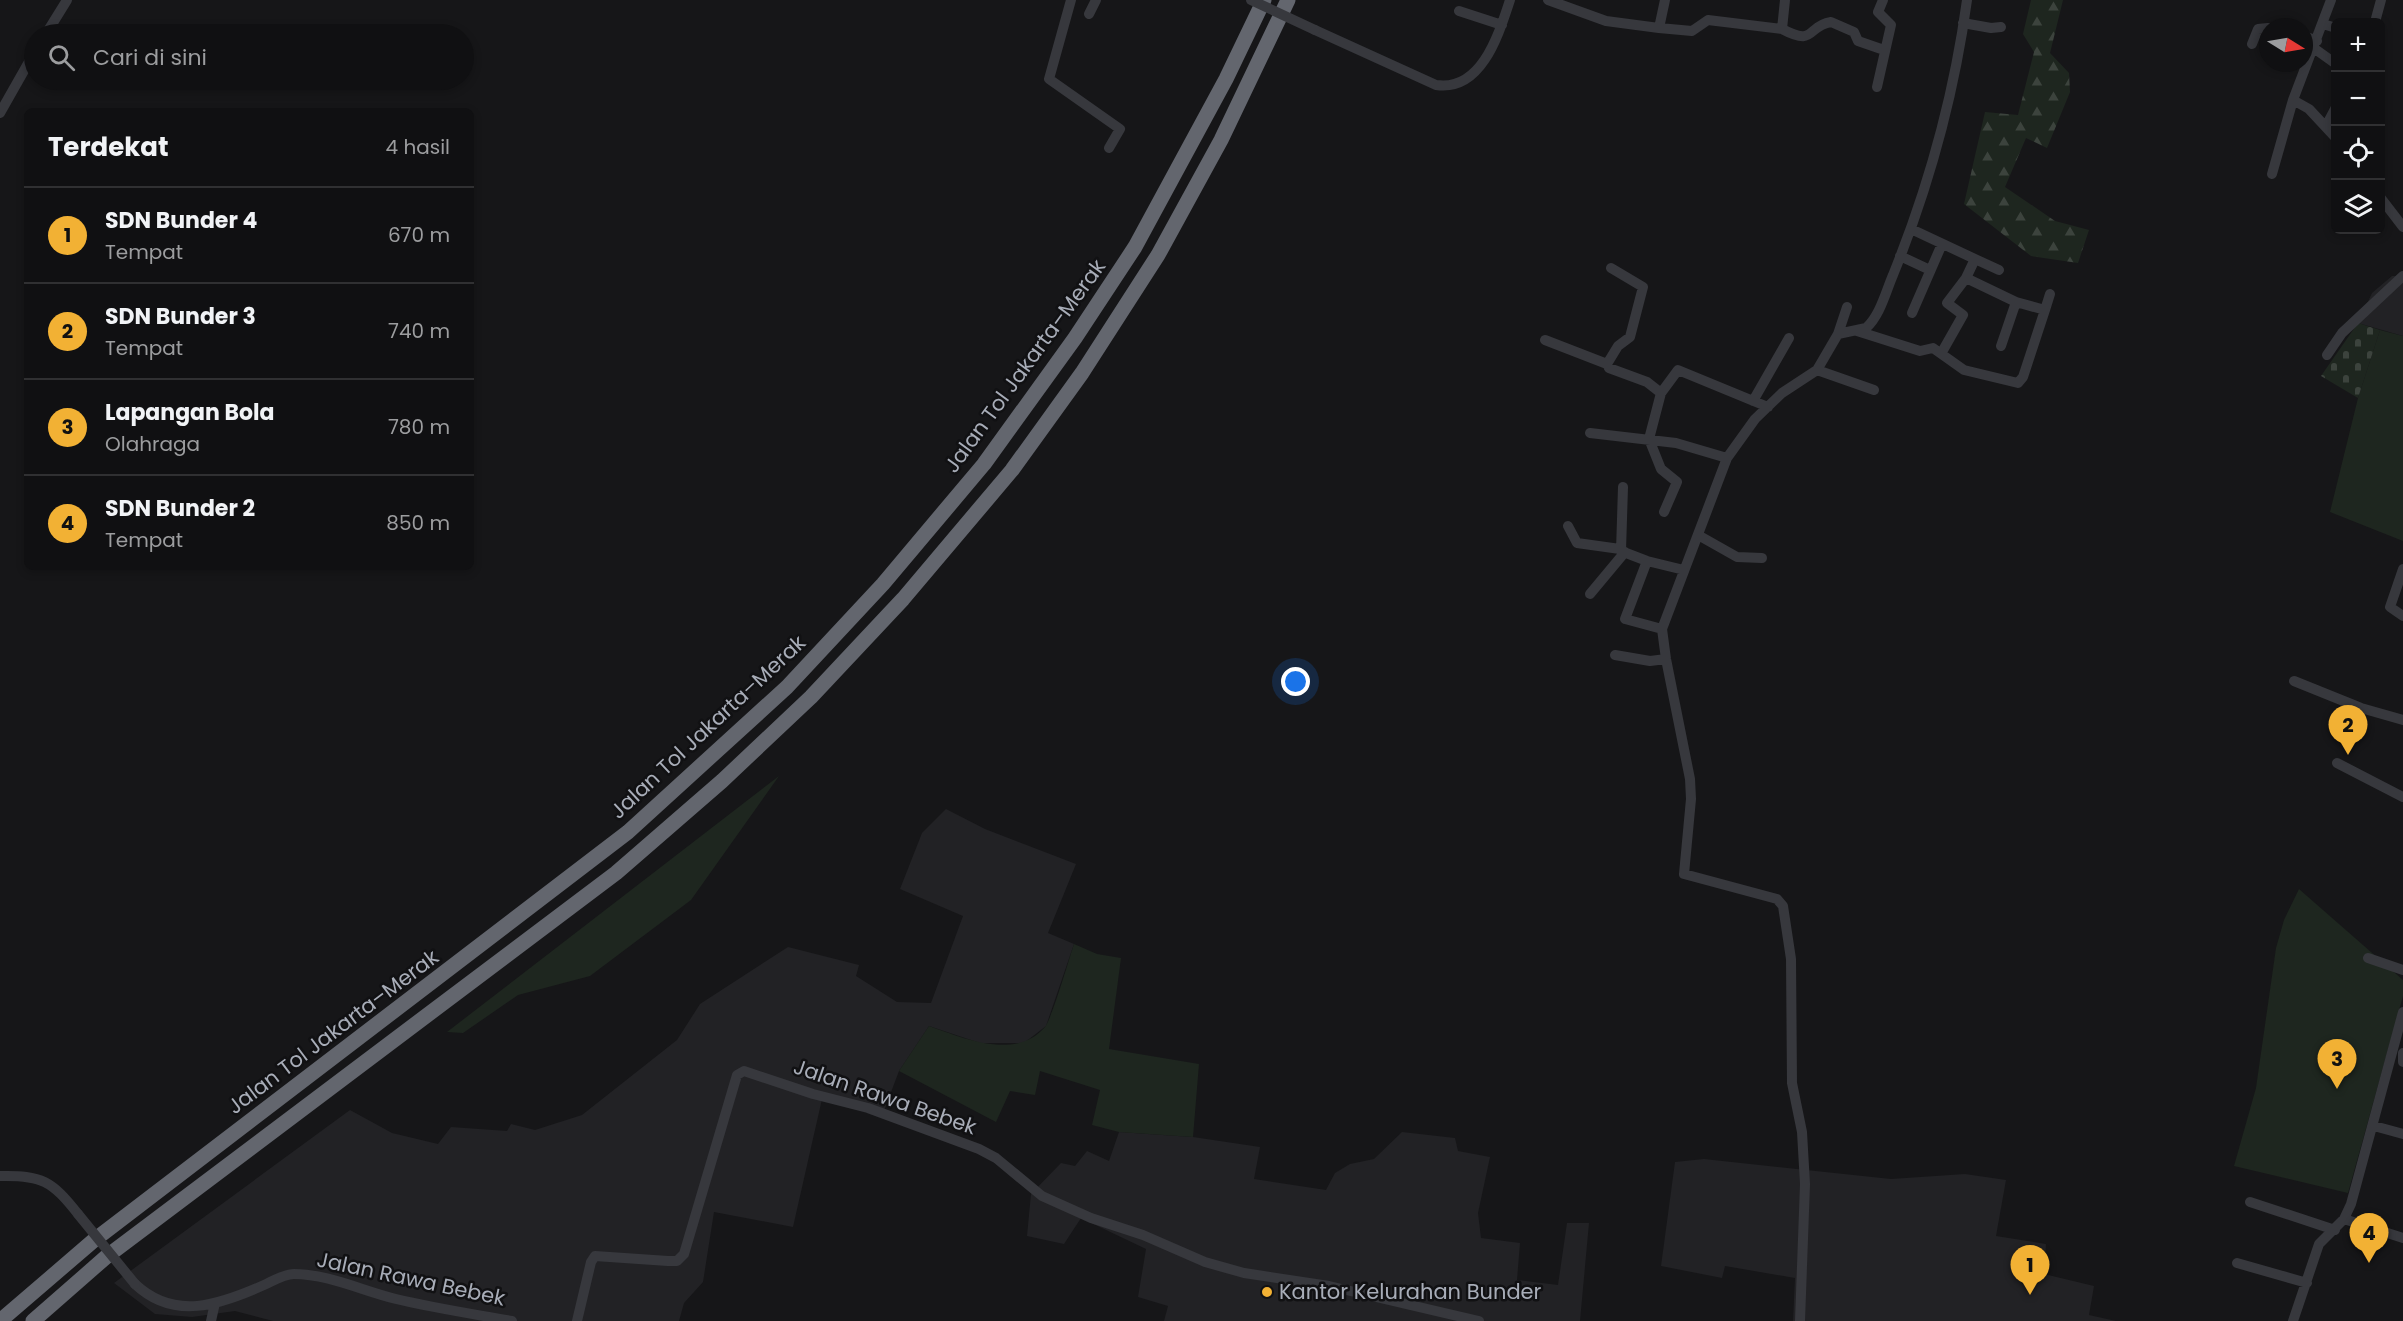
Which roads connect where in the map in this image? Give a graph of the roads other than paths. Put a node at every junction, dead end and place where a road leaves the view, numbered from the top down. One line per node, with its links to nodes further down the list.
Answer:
1 (67, 0): 19 (street)
2 (1071, 0): 39 (street)
3 (1096, 0): 16 (street)
4 (1251, 0): 21 (street, bridge)
5 (1264, 0): 107 (highway, Jalan Tol Jakarta–Merak)
6 (1288, 0): 108 (highway, Jalan Tol Jakarta–Merak)
7 (1510, 0): 21 (street)
8 (1548, 0): 24 (street)
9 (1665, 0): 24 (street)
10 (1785, 0): 25 (street)
11 (1883, 0): 30 (street)
12 (1967, 0): 18 (street)
13 (2331, 0): 20 (street)
14 (2381, 0): 17 (street)
15 (1459, 11): 21 (street)
16 (1089, 14)
17 (2376, 18)
18 (1963, 23): 23 (street); 43 (street)
19 (52, 24)
20 (2323, 24): 22 (street); 29 (street)
21 (1502, 25)
22 (2331, 26)
23 (2001, 27)
24 (1659, 28): 25 (street)
25 (1782, 29): 30 (street)
26 (2259, 29): 28 (street)
27 (2313, 43): 29 (street)
28 (2252, 44)
29 (2316, 45): 31 (street); 34 (street)
30 (1884, 50): 33 (street)
31 (2331, 59)
32 (24, 71): 35 (street)
33 (1877, 87)
34 (2293, 100): 37 (street); 40 (street)
35 (0, 113)
36 (2331, 116): 37 (street)
37 (2326, 126): 38 (street)
38 (2331, 132)
39 (1109, 148)
40 (2272, 174)
41 (2385, 204): 42 (street)
42 (2403, 227)
43 (1911, 229): 44 (street); 45 (street)
44 (1942, 244): 46 (street); 48 (street)
45 (1900, 256): 48 (street); 57 (street)
46 (1975, 259): 49 (street); 51 (street)
47 (1611, 268): 64 (street)
48 (1930, 270): 56 (street)
49 (1999, 270)
50 (2403, 276): 63 (street)
51 (1966, 278): 53 (street); 62 (street)
52 (2050, 294): 55 (street)
53 (2016, 302): 55 (street); 61 (street)
54 (1847, 307): 58 (street)
55 (2044, 310): 62 (street)
56 (1912, 314)
57 (1857, 331): 58 (street); 62 (street)
58 (1838, 334): 65 (street)
59 (1789, 338): 68 (street)
60 (1545, 340): 64 (street)
61 (2001, 346)
62 (1942, 352)
63 (2327, 355)
64 (1607, 364): 67 (street)
65 (1817, 370): 66 (street); 69 (street)
66 (1874, 390)
67 (1661, 393): 68 (street); 71 (street)
68 (1753, 401): 69 (street)
69 (1768, 407): 72 (street)
70 (1590, 433): 71 (street)
71 (1649, 438): 72 (street); 74 (street)
72 (1726, 458): 76 (street)
73 (1623, 487): 77 (street)
74 (1664, 512)
75 (1568, 526): 77 (street)
76 (1698, 535): 78 (street); 81 (street)
77 (1622, 550): 79 (street); 82 (street)
78 (1762, 558)
79 (1647, 561): 81 (street); 84 (street)
80 (2403, 569): 83 (street)
81 (1684, 570): 84 (street)
82 (1590, 594)
83 (2403, 616)
84 (1662, 629): 86 (street)
85 (1615, 655): 86 (street)
86 (1666, 659): 113 (street)
87 (2294, 681): 88 (street)
88 (2403, 720)
89 (2337, 763): 90 (street)
90 (2403, 797)
91 (2368, 958): 92 (street)
92 (2403, 970)
93 (2403, 1012): 94 (street)
94 (2400, 1051): 95 (street); 96 (street)
95 (2403, 1062)
96 (2374, 1126): 97 (street); 100 (street)
97 (2403, 1134)
98 (0, 1176): 105 (street, Jalan Rawa Bebek, bridge)
99 (2250, 1202): 101 (street)
100 (2344, 1219): 101 (street); 102 (street)
101 (2335, 1230): 104 (street)
102 (2403, 1238)
103 (2237, 1263): 104 (street)
104 (2307, 1283): 114 (street)
105 (215, 1303): 106 (street, Jalan Rawa Bebek); 109 (street)
106 (453, 1316): 110 (street, Jalan Rawa Bebek)
107 (0, 1321)
108 (33, 1321)
109 (211, 1321)
110 (512, 1321)
111 (577, 1321): 112 (street, Jalan Rawa Bebek)
112 (1479, 1321)
113 (1800, 1321)
114 (2293, 1321)

